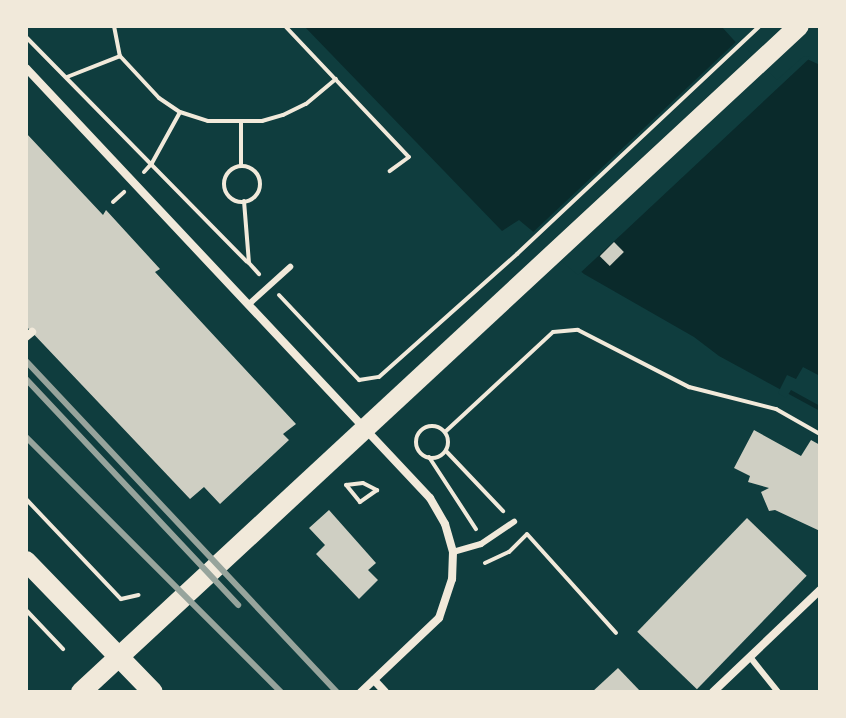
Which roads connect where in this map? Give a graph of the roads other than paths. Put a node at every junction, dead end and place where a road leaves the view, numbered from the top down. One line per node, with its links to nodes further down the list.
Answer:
1 (799, 26): 5 (main road)
2 (26, 68): 4 (street)
3 (290, 267): 4 (lane)
4 (248, 305): 5 (street)
5 (366, 430): 7 (street); 10 (main road)
6 (514, 522): 7 (lane)
7 (453, 552): 12 (street)
8 (26, 561): 10 (main road)
9 (820, 590): 11 (street)
10 (119, 657): 13 (main road); 14 (main road)
11 (750, 657): 17 (street); 18 (lane)
12 (374, 680): 15 (street); 16 (street)
13 (81, 692)
14 (153, 692)
15 (361, 692)
16 (385, 692)
17 (713, 692)
18 (778, 692)

